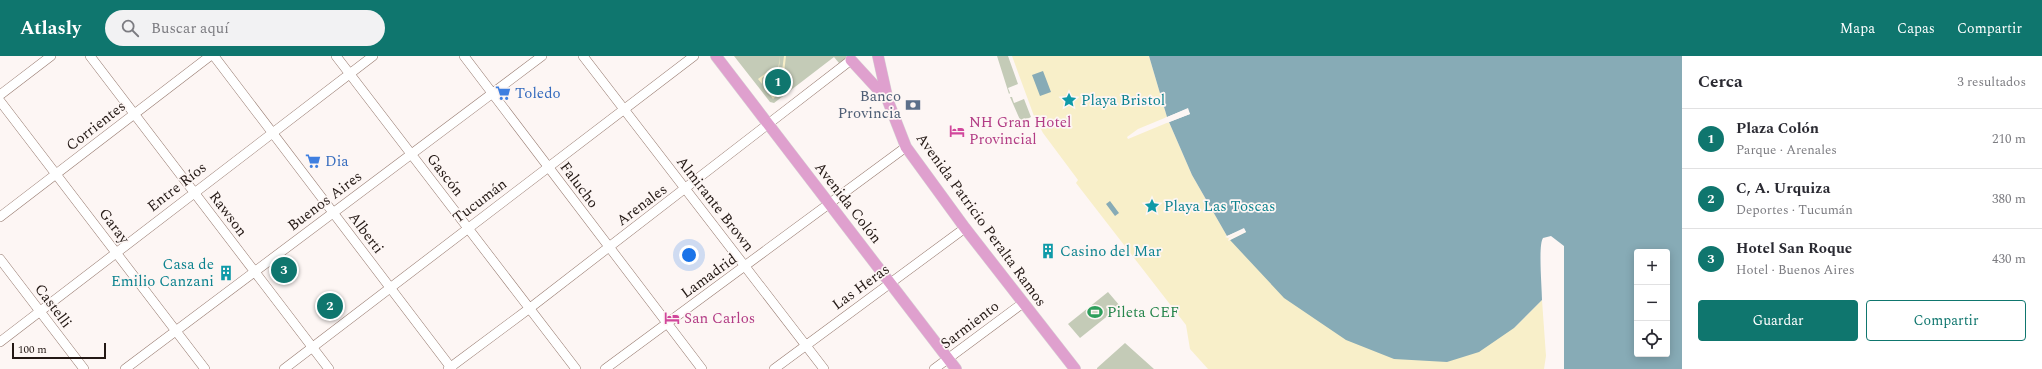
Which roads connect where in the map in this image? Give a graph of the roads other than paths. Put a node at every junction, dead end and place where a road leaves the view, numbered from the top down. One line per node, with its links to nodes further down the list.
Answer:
1 (51, 56): 16 (street)
2 (90, 56): 20 (street, Rawson)
3 (210, 56): 20 (street, Corrientes)
4 (214, 56): 22 (street, Alberti)
5 (336, 56): 14 (street, Gascón)
6 (373, 56): 14 (street, Entre Ríos)
7 (464, 56): 15 (street, Falucho)
8 (542, 56): 15 (street, Buenos Aires)
9 (583, 56): 19 (street, Almirante Brown)
10 (694, 56): 19 (street, Tucumán)
11 (716, 56): 21 (main road, Avenida Colón)
12 (878, 56): 18 (main road, Avenida Patricio Peralta Ramos)
13 (851, 60): 18 (main road); 21 (street, Arenales)
14 (349, 74): 22 (street, Entre Ríos); 24 (street, Gascón)
15 (492, 93): 24 (street, Buenos Aires); 25 (street, Falucho)
16 (0, 95)
17 (0, 100): 26 (street, Garay)
18 (888, 101): 23 (main road, Avenida Patricio Peralta Ramos)
19 (624, 109): 25 (street, Tucumán); 27 (street, Almirante Brown)
20 (134, 114): 26 (street, Corrientes); 28 (street, Rawson)
21 (769, 125): 27 (street, Arenales); 29 (main road, Avenida Colón)
22 (272, 132): 28 (street, Entre Ríos); 30 (street, Alberti)
23 (906, 148): 29 (street, Lamadrid); 33 (main road, Avenida Patricio Peralta Ramos)
24 (411, 154): 30 (street, Buenos Aires); 32 (street, Gascón)
25 (548, 167): 32 (street, Tucumán); 34 (street, Falucho)
26 (56, 174): 31 (street, Corrientes); 35 (street, Garay)
27 (686, 189): 34 (street, Arenales); 37 (street, Almirante Brown)
28 (194, 192): 35 (street, Entre Ríos); 38 (street, Rawson)
29 (829, 204): 37 (street, Lamadrid); 39 (main road, Avenida Colón)
30 (333, 213): 38 (street, Buenos Aires); 40 (street, Alberti)
31 (0, 217)
32 (468, 228): 40 (street, Tucumán); 42 (street, Gascón)
33 (965, 228): 39 (street, Las Heras); 41 (main road, Avenida Patricio Peralta Ramos)
34 (609, 247): 42 (street, Arenales); 44 (street, Falucho)
35 (116, 252): 43 (street, Entre Ríos); 45 (street, Garay)
36 (0, 259): 43 (street, Castelli)
37 (746, 266): 44 (street, Lamadrid); 47 (street, Almirante Brown)
38 (254, 272): 45 (street, Buenos Aires); 48 (street, Rawson)
39 (890, 283): 47 (street, Las Heras); 49 (main road, Avenida Colón)
40 (390, 287): 48 (street, Tucumán); 50 (street, Alberti)
41 (1023, 303): 49 (street, Sarmiento); 63 (main road, Avenida Patricio Peralta Ramos)
42 (530, 308): 50 (street, Arenales); 56 (street, Gascón)
43 (40, 311): 46 (street, Entre Ríos); 51 (street, Castelli)
44 (667, 324): 57 (street, Lamadrid); 58 (street, Falucho)
45 (176, 331): 52 (street, Buenos Aires); 53 (street, Garay)
46 (0, 342)
47 (806, 345): 59 (street, Las Heras); 60 (street, Almirante Brown)
48 (313, 347): 54 (street, Tucumán); 55 (street, Rawson)
49 (948, 359): 61 (street, Sarmiento); 62 (main road, Avenida Colón)
50 (450, 368)
51 (84, 369)
52 (125, 369)
53 (205, 369)
54 (284, 369)
55 (329, 369)
56 (576, 369)
57 (605, 369)
58 (702, 369)
59 (774, 369)
60 (824, 369)
61 (934, 369)
62 (956, 369)
63 (1075, 369)

